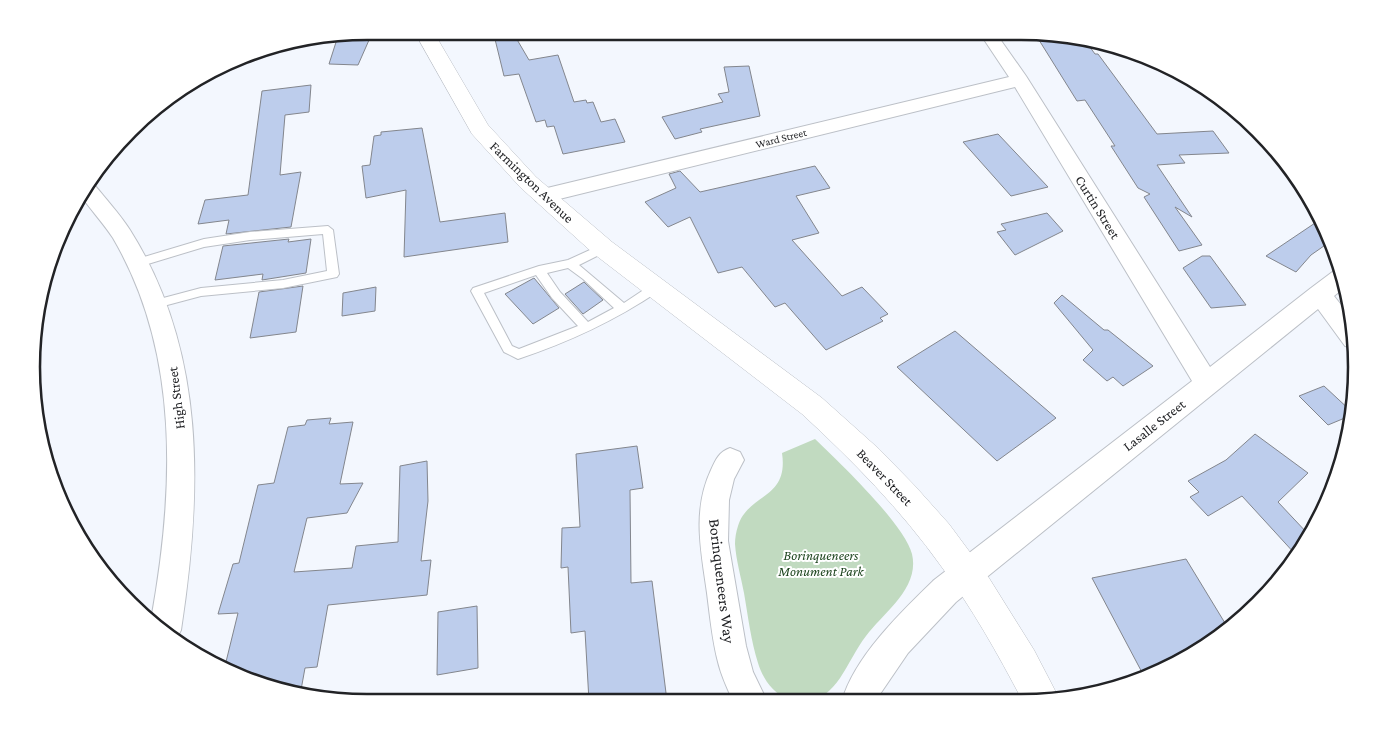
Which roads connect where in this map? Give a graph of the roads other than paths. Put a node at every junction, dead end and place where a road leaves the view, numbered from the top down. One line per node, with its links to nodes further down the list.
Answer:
1 (428, 40): 5 (main road, Farmington Avenue)
2 (992, 40): 3 (street, Curtin Street)
3 (1020, 80): 5 (street, Ward Street); 17 (street, Curtin Street)
4 (90, 193): 7 (street, High Street)
5 (543, 196): 6 (main road, Farmington Avenue)
6 (603, 248): 8 (lane); 12 (main road, Farmington Avenue)
7 (138, 263): 13 (street, High Street); 13 (lane)
8 (570, 264): 9 (lane); 14 (lane)
9 (539, 270): 15 (lane); 15 (lane)
10 (1337, 281): 11 (street, Lasalle Street)
11 (1319, 294): 16 (street); 17 (street, Lasalle Street)
12 (665, 295): 14 (lane); 19 (main road, Beaver Street)
13 (156, 304): 20 (street, High Street)
14 (623, 310): 15 (lane)
15 (587, 328)
16 (1345, 328)
17 (1208, 383): 19 (street, Lasalle Street)
18 (730, 460): 22 (street, Borinqueneers Way)
19 (966, 573): 21 (main road, Beaver Street); 23 (street, Lasalle Street)
20 (166, 624)
21 (1038, 693)
22 (748, 694)
23 (861, 694)

